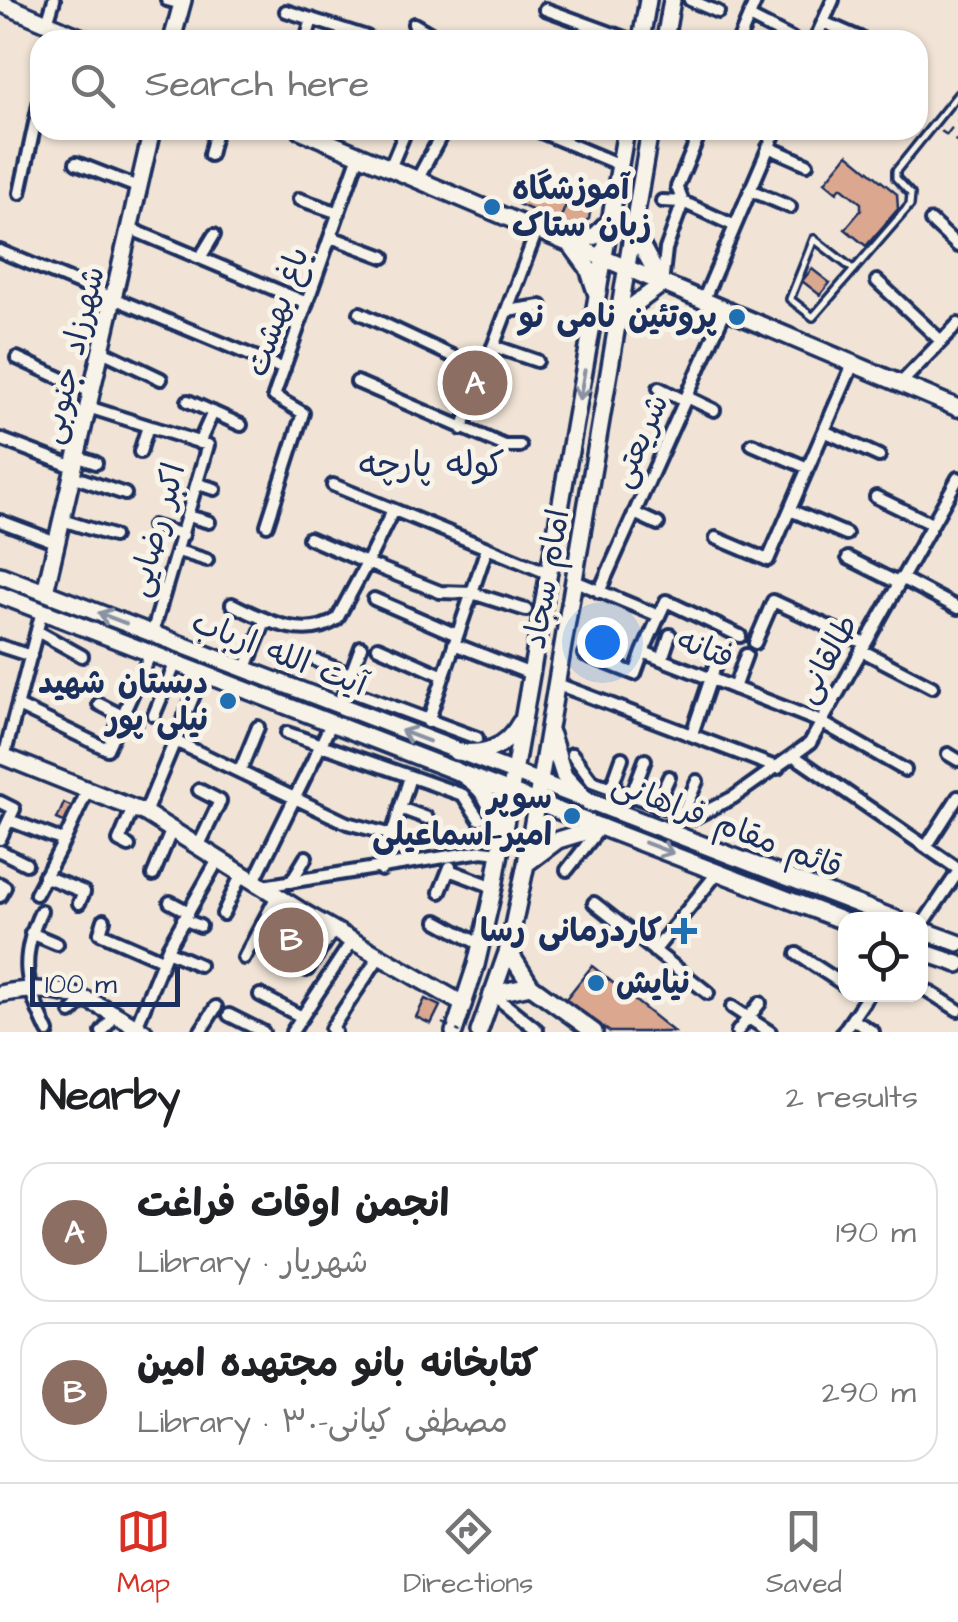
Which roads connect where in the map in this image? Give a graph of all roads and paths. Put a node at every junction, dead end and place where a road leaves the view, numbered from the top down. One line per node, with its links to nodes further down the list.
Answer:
1 (54, 0): 16 (street)
2 (648, 0): 22 (main road)
3 (672, 0): 23 (main road)
4 (690, 0): 11 (street)
5 (756, 0): 12 (street)
6 (177, 1): 17 (main road)
7 (830, 1): 14 (street)
8 (9, 4): 16 (main road)
9 (546, 9): 21 (street)
10 (286, 10): 13 (street)
11 (718, 12)
12 (749, 18): 24 (street); 25 (street)
13 (312, 19): 18 (street); 19 (street)
14 (823, 22): 26 (street); 27 (street)
15 (414, 24): 20 (street)
16 (52, 30)
17 (173, 30)
18 (309, 30)
19 (346, 30)
20 (424, 30)
21 (603, 30)
22 (643, 30)
23 (668, 30)
24 (744, 30)
25 (774, 30)
26 (819, 30)
27 (842, 30)
28 (958, 94): 31 (lane)
29 (946, 119): 32 (path)
30 (958, 120): 32 (path)
31 (928, 131)
32 (948, 137): 45 (path); 46 (path)
33 (31, 140): 57 (street)
34 (150, 140): 55 (main road, شهرزاد جنوبی)
35 (214, 140): 49 (street)
36 (324, 140): 48 (main road)
37 (402, 140): 53 (street)
38 (439, 140): 54 (street)
39 (560, 140): 52 (street)
40 (624, 140): 52 (main road, امام سجاد)
41 (648, 140): 68 (main road, امام سجاد)
42 (697, 140): 60 (street)
43 (771, 140): 47 (street)
44 (921, 140): 78 (lane)
45 (958, 142)
46 (943, 146)
47 (768, 147): 51 (street); 56 (street)
48 (360, 155): 53 (main road); 62 (street, باغ بهشت)
49 (210, 156)
50 (76, 163): 55 (street)
51 (807, 164)
52 (620, 165): 63 (main road, امام سجاد)
53 (390, 168): 54 (main road)
54 (418, 180): 67 (main road)
55 (140, 188): 66 (main road, شهرزاد جنوبی)
56 (750, 190): 61 (street); 65 (street)
57 (20, 193)
58 (299, 199): 62 (street)
59 (662, 200): 60 (street)
60 (683, 202): 65 (street); 80 (street)
61 (790, 207)
62 (339, 214): 70 (street, باغ بهشت)
63 (611, 220): 71 (main road); 76 (main road, امام سجاد)
64 (930, 221): 72 (street)
65 (735, 226): 83 (street)
66 (131, 230): 74 (street); 81 (main road, شهرزاد جنوبی)
67 (537, 230): 71 (main road); 86 (street)
68 (633, 230): 77 (main road, امام سجاد); 80 (main road)
69 (214, 235): 74 (street)
70 (330, 237): 75 (street); 84 (street, باغ بهشت)
71 (571, 245): 76 (main road); 82 (main road)
72 (958, 246)
73 (0, 251): 81 (street)
74 (200, 258): 84 (street)
75 (384, 258)
76 (605, 259): 77 (main road); 82 (main road, امام سجاد)
77 (627, 268): 80 (main road); 89 (main road, امام سجاد)
78 (854, 270): 78 (lane)
79 (877, 281): 91 (street)
80 (662, 284): 83 (main road); 89 (main road)
81 (115, 296): 93 (main road, شهرزاد جنوبی); 97 (street)
82 (598, 298): 112 (main road, امام سجاد, one-way to 112)
83 (703, 301): 87 (main road)
84 (307, 303): 97 (street, باغ بهشت)
85 (541, 306): 86 (street)
86 (506, 310): 92 (street)
87 (725, 311): 96 (main road); 104 (street, شریعتی)
88 (360, 313): 98 (street)
89 (619, 316): 114 (main road, امام سجاد)
90 (958, 324): 91 (street)
91 (941, 340): 101 (street)
92 (493, 346): 95 (street); 98 (street)
93 (102, 351): 99 (street); 103 (main road, شهرزاد جنوبی)
94 (17, 358): 103 (street, اکبر رضایی)
95 (536, 361)
96 (853, 364): 101 (main road); 113 (street)
97 (284, 369): 139 (street, باغ بهشت)
98 (484, 371): 111 (street)
99 (161, 378)
100 (357, 382): 111 (street)
101 (900, 384): 106 (main road)
102 (659, 388): 104 (street)
103 (90, 399): 110 (street, اکبر رضایی); 122 (main road, شهرزاد جنوبی)
104 (686, 399): 107 (street); 134 (street, شریعتی)
105 (188, 401): 108 (street)
106 (958, 408)
107 (714, 410)
108 (213, 412): 109 (street); 116 (street)
109 (242, 425)
110 (148, 426): 116 (street, اکبر رضایی); 119 (street)
111 (462, 428): 118 (street)
112 (574, 429): 114 (main road); 154 (main road, امام سجاد)
113 (824, 431): 120 (street); 123 (street)
114 (600, 432): 156 (main road, امام سجاد)
115 (0, 439): 122 (street)
116 (199, 442): 125 (street, اکبر رضایی)
117 (752, 444): 123 (street)
118 (520, 446)
119 (140, 452)
120 (879, 456)
121 (96, 463): 122 (street)
122 (74, 466): 128 (street); 136 (main road, شهرزاد جنوبی)
123 (808, 468): 132 (street)
124 (958, 478): 130 (street, طالقانی)
125 (198, 484): 127 (street); 135 (street, اکبر رضایی)
126 (333, 485): 131 (street)
127 (214, 489)
128 (124, 494)
129 (876, 496): 141 (street)
130 (944, 503): 133 (street); 141 (street, طالقانی)
131 (393, 510): 149 (street); 153 (street)
132 (790, 510): 143 (street); 147 (street)
133 (958, 511)
134 (634, 513): 140 (street); 159 (street, شریعتی)
135 (188, 516): 138 (street); 144 (street, اکبر رضایی)
136 (62, 520): 145 (street); 148 (main road, شهرزاد جنوبی)
137 (0, 521): 148 (street)
138 (209, 522)
139 (267, 524)
140 (658, 524)
141 (932, 524): 157 (street, طالقانی)
142 (154, 526): 144 (street)
143 (846, 534)
144 (182, 535): 150 (street, اکبر رضایی)
145 (113, 536)
146 (309, 538): 153 (street)
147 (716, 538)
148 (56, 542): 158 (main road, شهرزاد جنوبی)
149 (486, 548): 154 (street); 160 (street)
150 (178, 550): 152 (street); 170 (street, اکبر رضایی)
151 (848, 558): 157 (street)
152 (207, 560)
153 (367, 563): 160 (street); 168 (street)
154 (548, 573): 192 (main road, امام سجاد)
155 (0, 575): 158 (main road, آیت الله ارباب)
156 (575, 581): 159 (street); 195 (main road, امام سجاد)
157 (899, 581): 164 (street); 176 (street, طالقانی)
158 (45, 592): 170 (main road, آیت الله ارباب, one-way to 158)
159 (599, 592): 167 (street)
160 (472, 593): 166 (street); 173 (street)
161 (0, 594): 165 (main road, آیت الله ارباب)
162 (374, 598): 173 (street)
163 (232, 604): 168 (street)
164 (958, 608)
165 (42, 610): 169 (street); 180 (main road, آیت الله ارباب)
166 (526, 610)
167 (659, 616): 172 (street); 179 (street)
168 (265, 620): 189 (street)
169 (37, 632): 183 (street); 184 (street)
170 (152, 634): 189 (main road, آیت الله ارباب)
171 (670, 635): 185 (street)
172 (740, 636)
173 (456, 639): 192 (street); 193 (street)
174 (755, 644): 176 (street)
175 (0, 646): 183 (street)
176 (862, 646): 196 (street); 209 (street, طالقانی)
177 (361, 647): 191 (street)
178 (378, 647): 193 (street)
179 (643, 652): 181 (street, فتانه); 185 (street, فتانه)
180 (152, 653): 187 (main road, آیت الله ارباب); 204 (street)
181 (584, 654)
182 (746, 655): 197 (street)
183 (32, 656): 201 (street)
184 (82, 656)
185 (662, 659): 194 (street, فتانه)
186 (317, 661): 191 (street)
187 (176, 662): 190 (main road, آیت الله ارباب); 205 (street)
188 (716, 662): 194 (street)
189 (244, 670): 199 (main road, آیت الله ارباب)
190 (203, 672): 203 (main road, آیت الله ارباب); 216 (street)
191 (350, 674): 198 (street)
192 (531, 674): 206 (main road, امام سجاد)
193 (444, 676): 208 (street)
194 (710, 678): 197 (street, فتانه); 214 (street)
195 (556, 684): 211 (main road, امام سجاد); 214 (street)
196 (932, 687)
197 (734, 688): 209 (street, فتانه)
198 (345, 689): 202 (street); 208 (street)
199 (316, 698): 202 (main road, آیت الله ارباب); 203 (main road)
200 (99, 704): 204 (street)
201 (20, 706): 204 (street); 220 (street)
202 (339, 706): 218 (main road, آیت الله ارباب, one-way to 202)
203 (310, 714): 207 (main road, آیت الله ارباب)
204 (122, 716): 210 (street)
205 (154, 716)
206 (524, 716): 218 (main road); 228 (main road, امام سجاد)
207 (332, 722): 217 (street); 225 (main road, آیت الله ارباب)
208 (428, 722): 215 (street)
209 (821, 722): 221 (street, طالقانی); 226 (street, فتانه)
210 (136, 723)
211 (550, 724): 236 (main road, امام سجاد); 241 (main road)
212 (258, 727): 227 (street)
213 (287, 733): 217 (street)
214 (692, 734): 224 (street)
215 (477, 738)
216 (175, 741): 227 (street); 244 (street)
217 (320, 746): 230 (street); 239 (street)
218 (456, 752): 228 (main road, آیت الله ارباب)
219 (572, 754): 234 (street)
220 (2, 756): 232 (main road)
221 (794, 756): 224 (street, طالقانی); 257 (street)
222 (622, 758): 234 (street)
223 (645, 760): 237 (street)
224 (778, 768): 247 (street, طالقانی)
225 (455, 770): 233 (main road, آیت الله ارباب); 259 (main road)
226 (905, 770)
227 (240, 771): 239 (street)
228 (514, 774): 233 (main road, امام سجاد); 236 (main road, آیت الله ارباب)
229 (669, 777): 242 (street)
230 (409, 780): 243 (street); 249 (street)
231 (697, 781): 247 (street)
232 (88, 789): 244 (main road); 254 (street)
233 (507, 789): 236 (main road, قائم مقام فراهانی); 259 (main road, امام سجاد)
234 (612, 789): 237 (street)
235 (199, 790): 255 (street)
236 (537, 792): 241 (main road, قائم مقام فراهانی); 251 (main road, قائم مقام فراهانی); 264 (main road, امام سجاد)
237 (632, 797): 242 (street)
238 (958, 797): 257 (street)
239 (294, 800): 252 (street); 272 (street)
240 (0, 802): 246 (street)
241 (590, 804): 245 (main road, قائم مقام فراهانی)
242 (656, 806): 247 (street)
243 (400, 808): 248 (street); 252 (street)
244 (139, 810): 250 (main road); 256 (street)
245 (618, 814): 251 (main road); 284 (main road, قائم مقام فراهانی)
246 (11, 815): 253 (street); 254 (street)
247 (687, 816)
248 (427, 818)
249 (479, 818)
250 (172, 829): 255 (main road); 270 (street)
251 (606, 829): 264 (main road); 267 (street); 269 (main road, قائم مقام فراهانی, one-way to 269)
252 (392, 835): 265 (street)
253 (0, 838)
254 (64, 841): 271 (street)
255 (199, 845): 262 (main road)
256 (129, 846)
257 (926, 847): 268 (street)
258 (0, 851): 263 (street)
259 (500, 853): 261 (street); 275 (main road, امام سجاد)
260 (306, 856): 273 (street)
261 (453, 857): 265 (street); 266 (street)
262 (219, 858): 272 (main road); 286 (street)
263 (26, 864)
264 (526, 864): 299 (main road, امام سجاد)
265 (381, 870): 273 (street)
266 (449, 870): 275 (street); 276 (street)
267 (567, 870)
268 (958, 870): 287 (street)
269 (719, 871): 288 (main road, قائم مقام فراهانی); 300 (street)
270 (153, 874)
271 (44, 876): 277 (street); 281 (street)
272 (253, 880): 273 (street); 279 (main road); 285 (street)
273 (291, 882)
274 (0, 884): 278 (street)
275 (494, 887): 298 (main road, امام سجاد)
276 (440, 892)
277 (36, 894)
278 (0, 896)
279 (277, 896): 292 (main road); 305 (street)
280 (170, 902): 286 (street)
281 (79, 903)
282 (594, 903): 300 (street)
283 (41, 911): 294 (street)
284 (875, 912)
285 (223, 914)
286 (186, 915): 291 (street); 303 (street)
287 (928, 916)
288 (838, 919)
289 (104, 920): 303 (street)
290 (437, 921): 298 (street)
291 (200, 926)
292 (334, 930): 295 (main road); 308 (street)
293 (928, 931): 296 (main road)
294 (31, 933): 297 (street); 311 (street)
295 (352, 941): 304 (main road); 327 (street)
296 (958, 942)
297 (57, 944)
298 (481, 945): 320 (main road, امام سجاد)
299 (508, 950): 310 (main road); 315 (main road, امام سجاد)
300 (654, 950): 313 (street)
301 (797, 954): 309 (street)
302 (928, 954): 306 (main road)
303 (165, 955): 307 (street); 331 (street)
304 (379, 957): 320 (main road); 339 (street)
305 (244, 958)
306 (958, 964)
307 (199, 965)
308 (307, 970)
309 (838, 981)
310 (531, 986): 315 (main road); 340 (main road)
311 (27, 988): 314 (main road); 317 (main road); 334 (street)
312 (928, 991): 323 (street)
313 (708, 992)
314 (0, 994)
315 (492, 994): 332 (street); 333 (main road, امام سجاد)
316 (260, 996): 327 (street)
317 (84, 1000): 324 (street); 325 (main road)
318 (861, 1002): 329 (street)
319 (760, 1003): 328 (street)
320 (464, 1004): 330 (main road, امام سجاد)
321 (216, 1007): 336 (street)
322 (732, 1008): 328 (street)
323 (958, 1010)
324 (71, 1013)
325 (116, 1014): 331 (main road); 335 (street)
326 (228, 1015): 337 (street)
327 (302, 1017): 338 (street)
328 (748, 1018): 341 (street); 342 (street)
329 (852, 1019): 343 (street); 344 (street)
330 (452, 1029)
331 (140, 1030)
332 (537, 1030)
333 (481, 1031)
334 (48, 1032)
335 (102, 1032)
336 (200, 1032)
337 (263, 1032)
338 (292, 1032)
339 (335, 1032)
340 (594, 1032)
341 (737, 1032)
342 (770, 1032)
343 (844, 1032)
344 (873, 1032)

